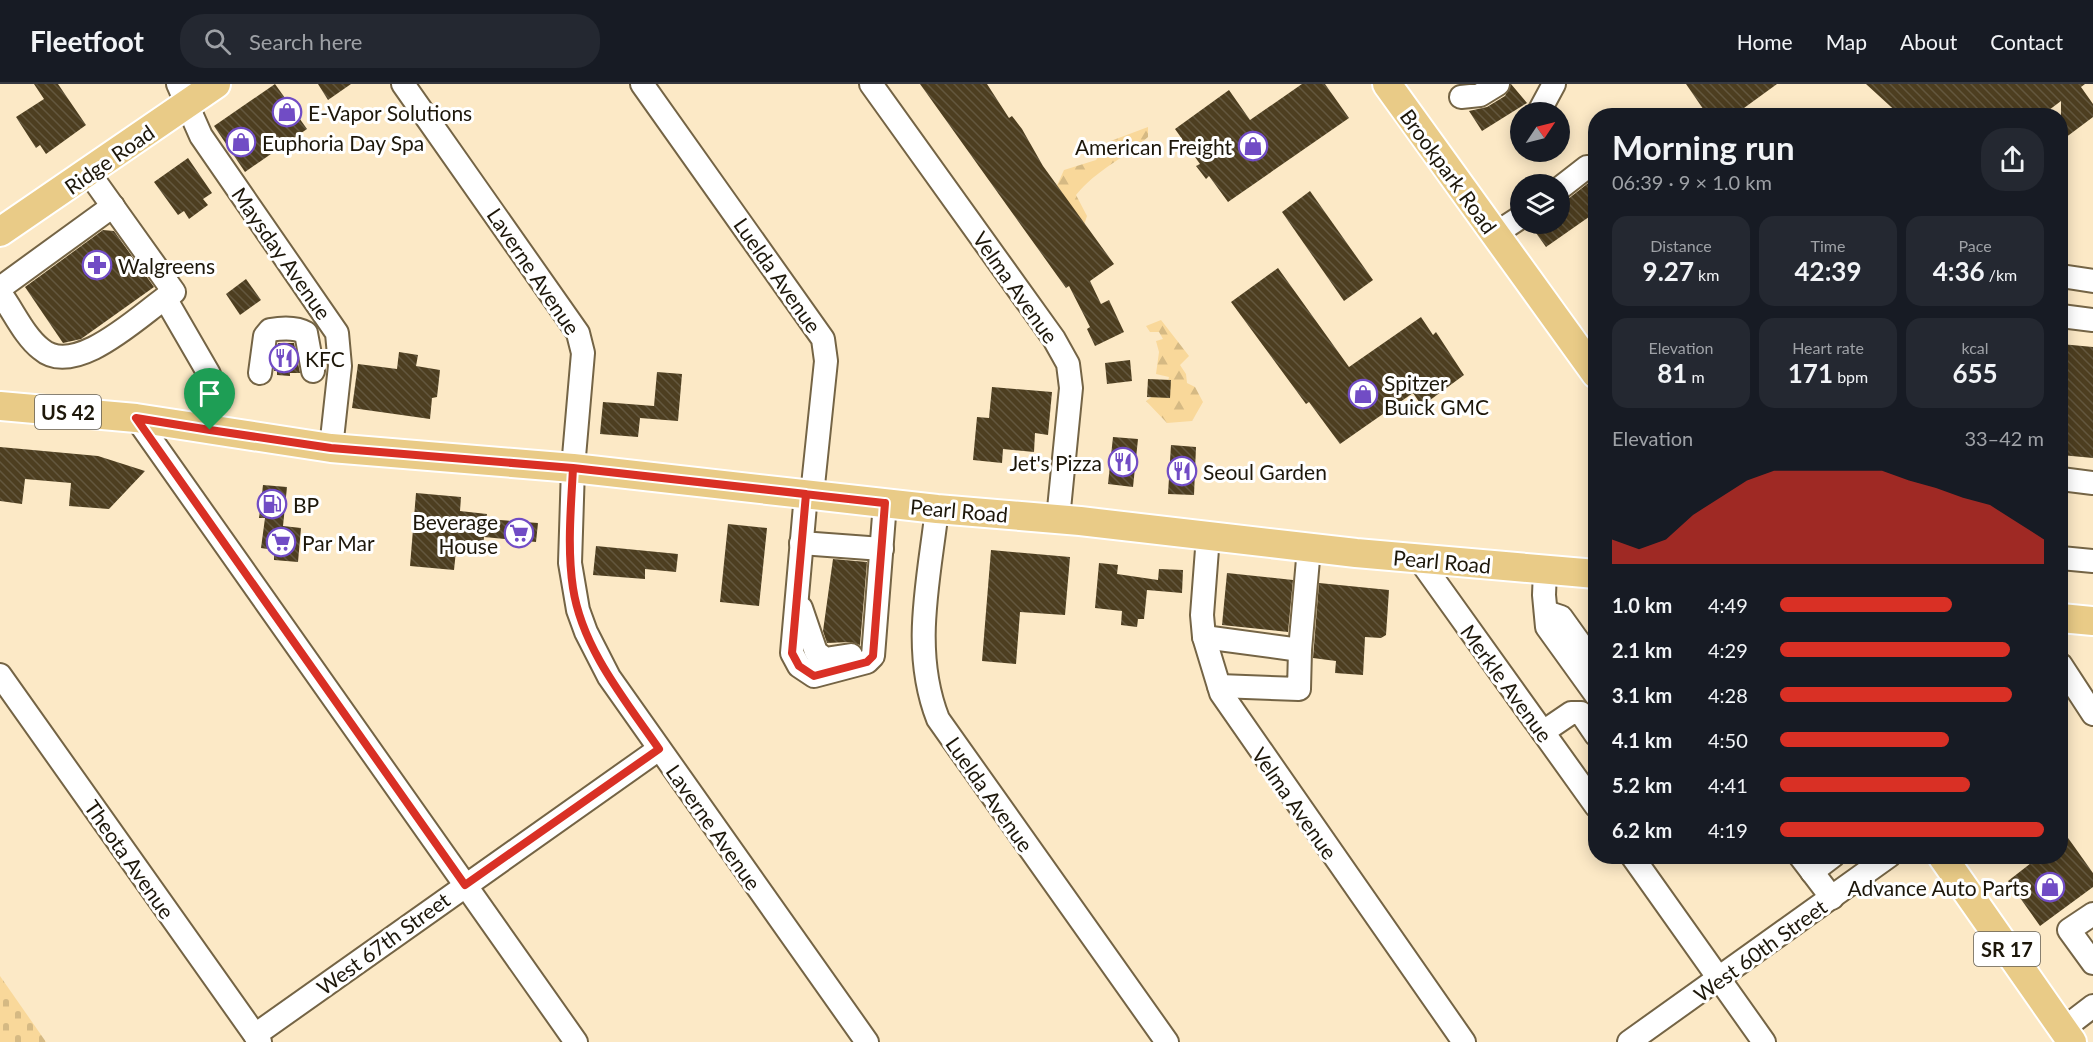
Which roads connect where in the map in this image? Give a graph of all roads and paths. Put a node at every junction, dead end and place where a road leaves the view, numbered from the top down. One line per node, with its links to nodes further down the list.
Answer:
1 (216, 84): 8 (main road, Ridge Road)
2 (403, 84): 32 (street, Laverne Avenue)
3 (642, 84): 35 (street, Luelda Avenue)
4 (871, 84): 38 (street, Velma Avenue)
5 (1387, 84): 17 (main road, Brookpark Road)
6 (1498, 84): 9 (street)
7 (1554, 84): 10 (street)
8 (183, 94): 12 (main road, Ridge Road); 31 (street, Maysday Avenue)
9 (1461, 97)
10 (1544, 102)
11 (1587, 167): 13 (street)
12 (89, 173): 14 (street); 16 (main road, Ridge Road)
13 (1570, 180)
14 (112, 206): 20 (street); 22 (street)
15 (1510, 224): 17 (street)
16 (0, 232)
17 (1495, 234): 25 (main road, Brookpark Road)
18 (2068, 277): 19 (street)
19 (2093, 281)
20 (0, 288)
21 (0, 293): 22 (street)
22 (165, 298): 30 (street)
23 (2068, 317): 24 (street)
24 (2093, 320)
25 (1588, 363)
26 (313, 371): 27 (street)
27 (260, 373)
28 (0, 406): 29 (main road, Pearl Road / US 42)
29 (136, 418): 30 (main road, Pearl Road / US 42); 67 (street)
30 (210, 430): 31 (main road, Pearl Road / US 42)
31 (331, 448): 32 (main road, Pearl Road / US 42)
32 (573, 468): 35 (main road, Pearl Road / US 42); 61 (street, Laverne Avenue)
33 (2068, 480): 34 (street)
34 (2093, 483)
35 (809, 494): 36 (main road, Pearl Road / US 42); 40 (street, Luelda Avenue)
36 (885, 503): 37 (main road, Pearl Road / US 42); 42 (street, Luelda Avenue)
37 (937, 509): 38 (main road, Pearl Road / US 42); 77 (street, Luelda Avenue)
38 (1058, 519): 39 (main road, Pearl Road / US 42)
39 (1208, 536): 41 (main road, Pearl Road / US 42); 51 (street, Velma Avenue)
40 (801, 543): 42 (street); 42 (street, Luelda Avenue)
41 (1309, 548): 43 (main road, Pearl Road / US 42); 52 (street)
42 (881, 556)
43 (1419, 559): 46 (main road, Pearl Road / US 42); 60 (street, Merkle Avenue)
44 (2068, 559): 45 (street)
45 (2093, 561)
46 (1545, 570): 47 (main road, Pearl Road / US 42); 48 (street)
47 (1588, 573)
48 (1546, 612): 53 (street); 56 (street)
49 (2068, 619): 50 (main road)
50 (2093, 621)
51 (1204, 637): 52 (street); 57 (street, Velma Avenue)
52 (1300, 650): 57 (street)
53 (1588, 655)
54 (0, 675): 74 (street, Theota Avenue)
55 (2068, 675): 58 (street)
56 (1588, 684)
57 (1219, 686): 78 (street, Velma Avenue)
58 (2091, 704)
59 (1588, 723): 60 (street)
60 (1543, 732): 62 (street, Merkle Avenue)
61 (659, 749): 67 (street, West 67th Street); 76 (street, Laverne Avenue)
62 (1588, 793)
63 (1638, 864): 71 (street)
64 (1879, 864): 68 (street, West 60th Street)
65 (1948, 864): 73 (main road, SR 17)
66 (1801, 865): 68 (street)
67 (465, 885): 74 (street, West 67th Street); 75 (street)
68 (1832, 898): 71 (street, West 60th Street)
69 (2093, 914): 70 (street)
70 (2093, 962)
71 (1720, 979): 79 (street, West 60th Street); 80 (street)
72 (2093, 1006): 73 (street)
73 (2068, 1035)
74 (258, 1039)
75 (576, 1042)
76 (867, 1042)
77 (1167, 1042)
78 (1464, 1042)
79 (1629, 1042)
80 (1764, 1042)

